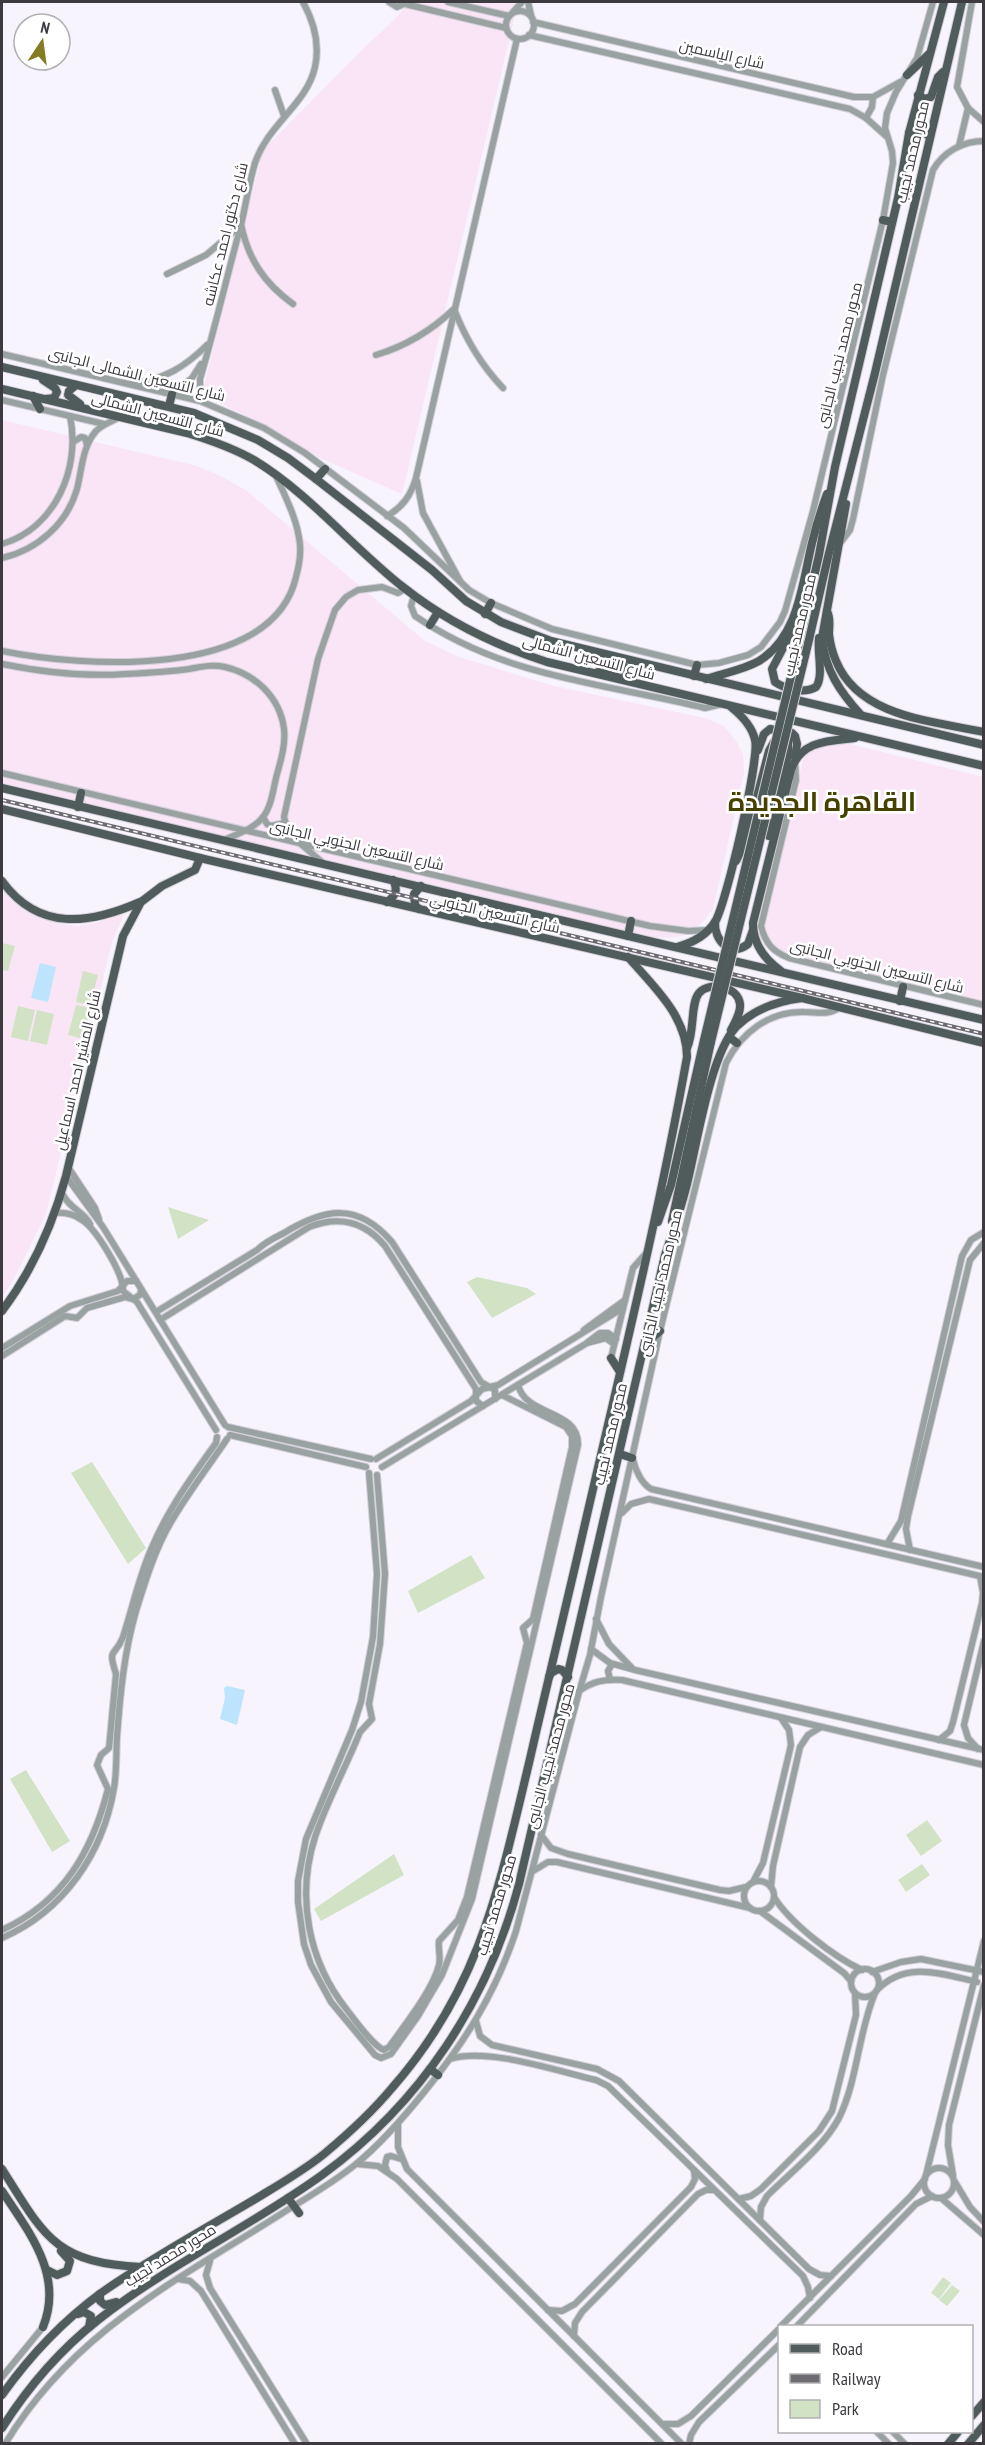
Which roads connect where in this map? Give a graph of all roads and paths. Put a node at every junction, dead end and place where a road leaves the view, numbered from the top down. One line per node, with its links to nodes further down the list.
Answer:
1 (303, 2): 26 (street, شارع دكتور احمد عكاشه)
2 (389, 2): 9 (street)
3 (448, 2): 12 (street)
4 (522, 2): 12 (street)
5 (528, 2): 13 (street)
6 (933, 2): 21 (street, محور محمد نجيب الجانبى)
7 (944, 2): 17 (main road, محور محمد نجيب)
8 (972, 2): 11 (street)
9 (406, 3): 14 (street)
10 (961, 5): 11 (main road); 19 (main road, محور محمد نجيب)
11 (969, 12): 25 (street)
12 (510, 15): 13 (street); 14 (street)
13 (533, 20): 15 (street); 18 (street, شارع الياسمين)
14 (506, 28): 16 (street)
15 (530, 35): 16 (street); 20 (street, شارع الياسمين)
16 (517, 39): 40 (street)
17 (932, 50): 21 (main road); 23 (main road, محور محمد نجيب)
18 (717, 65): 20 (street); 24 (street, شارع الياسمين)
19 (945, 71): 23 (main road); 31 (main road, محور محمد نجيب)
20 (714, 77): 27 (street, شارع الياسمين)
21 (905, 77): 24 (street); 30 (street, محور محمد نجيب الجانبى)
22 (275, 90): 26 (street)
23 (918, 95): 29 (main road, محور محمد نجيب)
24 (873, 97): 27 (street)
25 (968, 108): 28 (street); 33 (street)
26 (284, 116): 36 (street, شارع دكتور احمد عكاشه)
27 (866, 118): 30 (street, شارع الياسمين)
28 (984, 122)
29 (909, 134): 31 (main road); 35 (main road, محور محمد نجيب)
30 (886, 136): 34 (street, محور محمد نجيب الجانبى)
31 (929, 136): 38 (main road, محور محمد نجيب)
32 (984, 141): 33 (street)
33 (959, 146): 38 (street)
34 (883, 220): 35 (main road); 92 (street, محور محمد نجيب الجانبى)
35 (892, 222): 65 (main road, محور محمد نجيب)
36 (241, 225): 37 (street); 39 (street); 41 (street, شارع دكتور احمد عكاشه)
37 (167, 274)
38 (901, 281): 46 (main road, محور محمد نجيب)
39 (292, 304)
40 (454, 309): 44 (street); 50 (street); 69 (street)
41 (210, 342): 43 (street, شارع دكتور احمد عكاشه); 48 (street)
42 (2, 354): 48 (street, شارع التسعين الشمالى الجانبى)
43 (206, 355): 52 (street, شارع دكتور احمد عكاشه); 56 (street, شارع دكتور احمد عكاشه)
44 (376, 355)
45 (2, 367): 47 (main road, شارع التسعين الشمالى)
46 (879, 374): 67 (main road, محور محمد نجيب); 72 (street)
47 (39, 377): 49 (main road, شارع التسعين الشمالى); 54 (main road)
48 (124, 383): 52 (street, شارع التسعين الشمالى الجانبى)
49 (76, 385): 57 (main road, شارع التسعين الشمالى); 59 (main road)
50 (503, 388)
51 (2, 389): 53 (main road, شارع التسعين الشمالى)
52 (172, 394): 56 (street, شارع التسعين الشمالى الجانبى); 57 (main road)
53 (33, 396): 54 (main road, شارع التسعين الشمالى); 58 (main road)
54 (45, 399): 59 (main road, شارع التسعين الشمالى)
55 (2, 400): 58 (street)
56 (200, 401): 66 (street, شارع التسعين الشمالى الجانبى)
57 (169, 406): 70 (main road, شارع التسعين الشمالى)
58 (40, 409): 60 (street)
59 (87, 409): 61 (main road, شارع التسعين الشمالى)
60 (70, 416): 62 (street); 63 (street)
61 (121, 417): 62 (street); 68 (main road, شارع التسعين الشمالى)
62 (104, 424): 64 (street)
63 (73, 442): 64 (street); 73 (street)
64 (87, 445): 74 (street)
65 (835, 467): 79 (main road); 85 (main road, محور محمد نجيب)
66 (325, 469): 70 (main road); 71 (street, شارع التسعين الشمالى الجانبى)
67 (851, 470): 72 (main road); 85 (main road, محور محمد نجيب)
68 (275, 476): 76 (main road, شارع التسعين الشمالى); 88 (street)
69 (416, 478): 71 (street); 75 (street)
70 (316, 479): 82 (main road, شارع التسعين الشمالى)
71 (387, 516): 75 (street, شارع التسعين الشمالى الجانبى)
72 (841, 542): 80 (main road)
73 (2, 544)
74 (2, 558)
75 (464, 586): 78 (street, شارع التسعين الشمالى الجانبى)
76 (405, 589): 77 (main road, شارع التسعين الشمالى); 112 (street)
77 (414, 596): 81 (main road, شارع التسعين الشمالى); 84 (street)
78 (491, 603): 82 (main road); 92 (street, شارع التسعين الشمالى الجانبى)
79 (796, 610): 83 (main road); 96 (main road)
80 (826, 610): 83 (main road); 99 (main road)
81 (438, 612): 84 (main road); 94 (main road, شارع التسعين الشمالى)
82 (484, 614): 87 (main road, شارع التسعين الشمالى)
83 (824, 621): 98 (main road)
84 (430, 625): 97 (street)
85 (804, 643): 100 (main road, محور محمد نجيب, bridge)
86 (5, 651): 89 (street); 90 (street)
87 (596, 652): 94 (main road); 95 (main road, شارع التسعين الشمالى)
88 (204, 653): 89 (street); 91 (street)
89 (23, 655): 93 (street)
90 (5, 665): 93 (street)
91 (207, 665): 93 (street); 111 (street)
92 (697, 665): 95 (main road)
93 (21, 668)
94 (590, 673): 97 (main road, شارع التسعين الشمالى)
95 (694, 676): 96 (main road, شارع التسعين الشمالى)
96 (706, 679): 98 (main road, شارع التسعين الشمالى)
97 (726, 705): 101 (main road, شارع التسعين الشمالى); 103 (main road)
98 (863, 717): 102 (main road, شارع التسعين الشمالى)
99 (983, 732)
100 (783, 734): 118 (main road, bridge); 119 (main road); 143 (main road, محور محمد نجيب, bridge)
101 (859, 737): 104 (main road); 105 (main road, شارع التسعين الشمالى)
102 (984, 745)
103 (757, 754): 104 (main road); 118 (main road)
104 (795, 759): 119 (main road); 136 (street, شارع التسعين الجنوبي الجانبى)
105 (984, 766)
106 (2, 773): 108 (street, شارع التسعين الجنوبي الجانبى)
107 (2, 788): 109 (main road, شارع التسعين الجنوبي)
108 (81, 793): 109 (main road); 113 (street, شارع التسعين الجنوبي الجانبى)
109 (78, 807): 114 (main road, شارع التسعين الجنوبي)
110 (2, 809): 116 (main road, شارع التسعين الجنوبي)
111 (263, 817): 112 (street); 113 (street)
112 (284, 823): 115 (street)
113 (244, 831): 114 (street); 115 (street, شارع التسعين الجنوبي الجانبى)
114 (224, 840): 117 (main road, شارع التسعين الجنوبي)
115 (299, 844): 117 (street); 128 (street, شارع التسعين الجنوبي الجانبى)
116 (200, 858): 123 (main road, شارع المشير احمد اسماعيل); 124 (main road, شارع التسعين الجنوبي)
117 (322, 862): 120 (main road, شارع التسعين الجنوبي)
118 (733, 866): 129 (main road)
119 (764, 874): 130 (main road)
120 (393, 879): 122 (main road, شارع التسعين الجنوبي); 124 (main road)
121 (2, 881): 125 (main road)
122 (421, 886): 126 (main road); 132 (main road, شارع التسعين الجنوبي)
123 (141, 902): 125 (main road); 127 (main road, شارع المشير احمد اسماعيل)
124 (387, 902): 126 (main road, شارع التسعين الجنوبي)
125 (126, 909): 127 (main road)
126 (419, 909): 134 (main road, شارع التسعين الجنوبي)
127 (130, 918): 147 (main road, شارع المشير احمد اسماعيل)
128 (631, 921): 131 (street, شارع التسعين الجنوبي الجانبى); 132 (main road)
129 (715, 922): 130 (main road); 131 (main road)
130 (753, 929): 135 (main road)
131 (709, 930): 133 (main road)
132 (628, 936): 133 (main road, شارع التسعين الجنوبي)
133 (675, 948): 135 (main road, شارع التسعين الجنوبي)
134 (628, 957): 137 (main road, شارع التسعين الجنوبي); 146 (main road, محور محمد نجيب)
135 (785, 973): 138 (main road, شارع التسعين الجنوبي)
136 (903, 987): 138 (main road); 139 (street, شارع التسعين الجنوبي الجانبى)
137 (802, 998): 140 (main road, شارع التسعين الجنوبي); 142 (main road, محور محمد نجيب)
138 (900, 1001): 141 (main road, شارع التسعين الجنوبي)
139 (984, 1005)
140 (840, 1007): 144 (street); 145 (main road, شارع التسعين الجنوبي)
141 (984, 1020)
142 (729, 1037): 144 (main road); 146 (main road); 161 (main road, محور محمد نجيب)
143 (707, 1041): 159 (main road, محور محمد نجيب); 161 (main road, محور محمد نجيب)
144 (737, 1043): 173 (street, محور محمد نجيب الجانبى)
145 (984, 1043)
146 (687, 1048): 159 (main road, محور محمد نجيب)
147 (67, 1172): 148 (main road, شارع المشير احمد اسماعيل); 149 (street)
148 (62, 1193): 150 (main road, شارع المشير احمد اسماعيل); 151 (street)
149 (93, 1210): 151 (street); 152 (street)
150 (56, 1213): 151 (street); 168 (main road, شارع المشير احمد اسماعيل)
151 (81, 1216): 153 (street)
152 (101, 1224): 153 (street); 162 (street)
153 (93, 1230): 163 (street)
154 (984, 1232): 171 (street)
155 (272, 1239): 157 (street); 158 (street); 184 (street)
156 (984, 1244): 172 (street)
157 (261, 1245): 160 (street); 169 (street)
158 (276, 1247): 160 (street); 185 (street)
159 (649, 1248): 166 (street, محور محمد نجيب الجانبى); 182 (main road, محور محمد نجيب)
160 (267, 1253): 170 (street)
161 (665, 1255): 177 (main road, محور محمد نجيب)
162 (136, 1281): 163 (street); 164 (street)
163 (123, 1287): 165 (street); 178 (street)
164 (141, 1290): 165 (street); 169 (street)
165 (134, 1299): 180 (street); 190 (street)
166 (625, 1300): 167 (street, محور محمد نجيب الجانبى); 174 (street)
167 (623, 1308): 174 (street); 176 (street, محور محمد نجيب الجانبى)
168 (2, 1311)
169 (156, 1312): 170 (street)
170 (160, 1320): 189 (street)
171 (946, 1322): 172 (street); 204 (street)
172 (955, 1324): 205 (street)
173 (660, 1331): 177 (main road); 193 (street, محور محمد نجيب الجانبى)
174 (589, 1334): 175 (street); 176 (street); 179 (street)
175 (573, 1338): 179 (street); 184 (street)
176 (615, 1342): 181 (street, محور محمد نجيب الجانبى)
177 (645, 1342): 192 (main road, محور محمد نجيب)
178 (2, 1348)
179 (579, 1348): 183 (street)
180 (2, 1356)
181 (611, 1358): 182 (main road)
182 (620, 1372): 214 (main road, محور محمد نجيب)
183 (518, 1385): 186 (street); 202 (street)
184 (490, 1386): 185 (street); 187 (street)
185 (476, 1395): 188 (street); 194 (street)
186 (502, 1395): 187 (street); 202 (street)
187 (495, 1399): 188 (street)
188 (483, 1406): 195 (street)
189 (226, 1426): 190 (street); 191 (street); 194 (street)
190 (217, 1433): 191 (street); 234 (street)
191 (228, 1437): 196 (street); 235 (street)
192 (620, 1454): 193 (main road); 211 (main road, محور محمد نجيب)
193 (632, 1458): 198 (street); 200 (street, محور محمد نجيب الجانبى)
194 (373, 1459): 195 (street); 196 (street)
195 (382, 1467): 197 (street)
196 (367, 1470): 197 (street); 225 (street)
197 (377, 1475): 226 (street)
198 (648, 1488): 199 (street); 201 (street)
199 (646, 1499): 200 (street); 203 (street)
200 (620, 1516): 208 (street, محور محمد نجيب الجانبى)
201 (811, 1526): 203 (street); 204 (street)
202 (556, 1530): 209 (street); 210 (street)
203 (808, 1536): 207 (street)
204 (887, 1544): 205 (street)
205 (910, 1550): 206 (street)
206 (984, 1567)
207 (982, 1576): 232 (street)
208 (596, 1618): 216 (street, محور محمد نجيب الجانبى); 218 (street)
209 (529, 1623): 210 (street); 212 (street)
210 (536, 1626): 213 (street)
211 (578, 1634): 214 (main road); 219 (main road, محور محمد نجيب)
212 (525, 1637): 213 (street); 227 (street)
213 (534, 1638): 227 (street)
214 (558, 1641): 221 (main road, محور محمد نجيب)
215 (984, 1641): 233 (street)
216 (591, 1650): 217 (street); 223 (street, محور محمد نجيب الجانبى)
217 (612, 1664): 218 (street); 220 (street)
218 (635, 1670): 222 (street)
219 (568, 1677): 221 (main road); 239 (main road, محور محمد نجيب)
220 (610, 1679): 223 (street); 224 (street)
221 (548, 1681): 285 (main road, محور محمد نجيب)
222 (697, 1684): 224 (street); 232 (street)
223 (579, 1692): 240 (street, محور محمد نجيب الجانبى)
224 (693, 1697): 228 (street)
225 (359, 1707): 226 (street); 229 (street)
226 (369, 1708): 231 (street)
227 (513, 1715): 241 (street)
228 (781, 1717): 230 (street); 244 (street)
229 (355, 1722): 231 (street); 241 (street)
230 (821, 1727): 236 (street); 246 (street)
231 (363, 1728): 241 (street)
232 (939, 1740): 233 (street)
233 (981, 1750)
234 (105, 1752): 235 (street); 238 (street)
235 (117, 1756): 237 (street)
236 (984, 1765)
237 (116, 1773): 238 (street); 251 (street)
238 (102, 1777): 250 (street)
239 (535, 1815): 240 (main road); 263 (main road, محور محمد نجيب)
240 (546, 1818): 242 (street, محور محمد نجيب الجانبى)
241 (485, 1834)
242 (541, 1834): 243 (street, محور محمد نجيب الجانبى); 245 (street)
243 (532, 1872): 248 (street); 261 (street, محور محمد نجيب الجانبى)
244 (753, 1882): 245 (street); 246 (street)
245 (746, 1887): 248 (street)
246 (771, 1887): 247 (street)
247 (774, 1897): 249 (street); 253 (street)
248 (750, 1908): 249 (street)
249 (760, 1911): 256 (street)
250 (2, 1930)
251 (2, 1938)
252 (984, 1941): 254 (street)
253 (862, 1970): 255 (street); 256 (street)
254 (980, 1971): 255 (street); 257 (street)
255 (872, 1972): 259 (street)
256 (851, 1981): 260 (street)
257 (974, 1981): 258 (street); 259 (street); 271 (street)
258 (984, 1984): 272 (street)
259 (876, 1992): 260 (street); 280 (street)
260 (855, 1994): 278 (street)
261 (476, 2021): 262 (street, محور محمد نجيب الجانبى); 278 (street)
262 (450, 2060): 264 (street, محور محمد نجيب الجانبى); 269 (street)
263 (430, 2069): 264 (main road); 276 (main road, محور محمد نجيب)
264 (438, 2075): 265 (street, محور محمد نجيب الجانبى)
265 (398, 2124): 266 (street); 267 (street, محور محمد نجيب الجانبى)
266 (401, 2159): 270 (street); 292 (street)
267 (356, 2164): 270 (street); 279 (street, محور محمد نجيب الجانبى)
268 (2, 2169): 283 (main road)
269 (694, 2169): 274 (street); 292 (street)
270 (387, 2171): 306 (street)
271 (925, 2177): 272 (street); 275 (street); 287 (street)
272 (954, 2178): 277 (street); 281 (street)
273 (2, 2191): 286 (main road)
274 (716, 2191): 291 (street); 299 (street)
275 (932, 2196): 277 (street); 295 (street)
276 (288, 2198): 279 (main road); 290 (main road, محور محمد نجيب)
277 (941, 2198): 282 (street)
278 (739, 2199): 280 (street)
279 (297, 2209): 284 (street, محور محمد نجيب الجانبى)
280 (760, 2220): 287 (street)
281 (984, 2222)
282 (984, 2235)
283 (56, 2244): 285 (main road); 286 (main road)
284 (210, 2259): 288 (street, محور محمد نجيب الجانبى); 315 (street)
285 (142, 2267): 289 (main road, محور محمد نجيب)
286 (47, 2270): 296 (main road)
287 (831, 2276): 291 (street)
288 (178, 2279): 304 (street, محور محمد نجيب الجانبى); 314 (street)
289 (100, 2294): 290 (main road); 293 (main road, محور محمد نجيب)
290 (131, 2295): 297 (main road, محور محمد نجيب)
291 (810, 2298): 294 (street)
292 (548, 2310): 299 (street)
293 (74, 2315): 297 (main road); 305 (main road, محور محمد نجيب)
294 (782, 2325)
295 (800, 2325)
296 (43, 2327): 301 (street)
297 (89, 2327): 302 (main road, محور محمد نجيب)
298 (778, 2329): 309 (street)
299 (574, 2337): 303 (street)
300 (778, 2346): 318 (street)
301 (2, 2377)
302 (34, 2383): 304 (main road); 311 (main road, محور محمد نجيب)
303 (623, 2385): 306 (street); 309 (street)
304 (42, 2389): 313 (street, محور محمد نجيب الجانبى)
305 (2, 2395)
306 (613, 2395): 316 (street)
307 (984, 2402): 308 (main road)
308 (973, 2415)
309 (663, 2424): 317 (street)
310 (984, 2426): 320 (main road)
311 (2, 2428)
312 (878, 2433): 319 (street)
313 (5, 2444)
314 (295, 2444)
315 (307, 2444)
316 (662, 2444)
317 (682, 2444)
318 (689, 2444)
319 (889, 2444)
320 (968, 2444)

